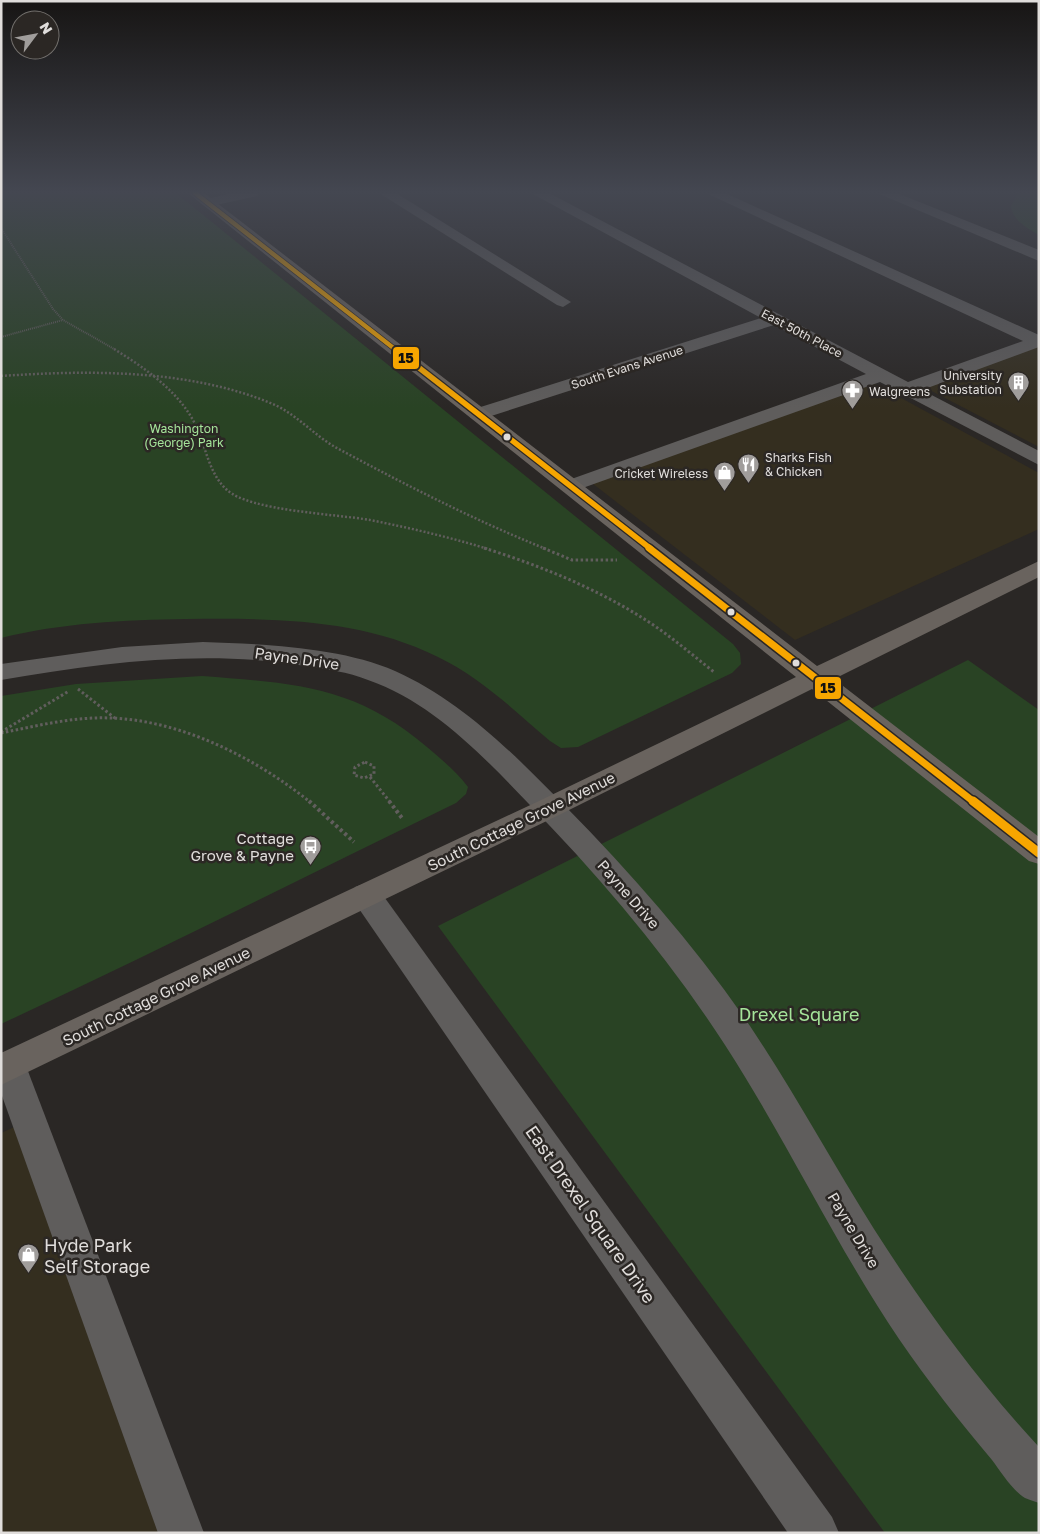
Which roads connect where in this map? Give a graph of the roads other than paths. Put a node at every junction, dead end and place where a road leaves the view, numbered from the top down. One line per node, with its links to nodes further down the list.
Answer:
1 (286, 265): 10 (main road)
2 (502, 265): 5 (street)
3 (673, 265): 6 (street, East 50th Place)
4 (870, 265): 7 (street)
5 (563, 302)
6 (775, 319): 8 (street, East 50th Place); 10 (street, South Evans Avenue)
7 (1038, 341): 9 (street)
8 (881, 375): 9 (street, East 50th Place); 12 (street)
9 (907, 389): 11 (street, East 50th Place)
10 (478, 414): 12 (main road)
11 (1039, 459)
12 (570, 486): 15 (main road)
13 (1039, 568): 15 (main road, South Cottage Grove Avenue)
14 (1, 672): 16 (street, Payne Drive)
15 (815, 677): 16 (main road, South Cottage Grove Avenue); 17 (main road)
16 (550, 808): 18 (main road, South Cottage Grove Avenue); 20 (street, Payne Drive)
17 (1039, 852)
18 (366, 895): 19 (main road, South Cottage Grove Avenue); 22 (street, East Drexel Square Drive)
19 (5, 1068): 21 (street)
20 (1039, 1481)
21 (180, 1533)
22 (816, 1533)

